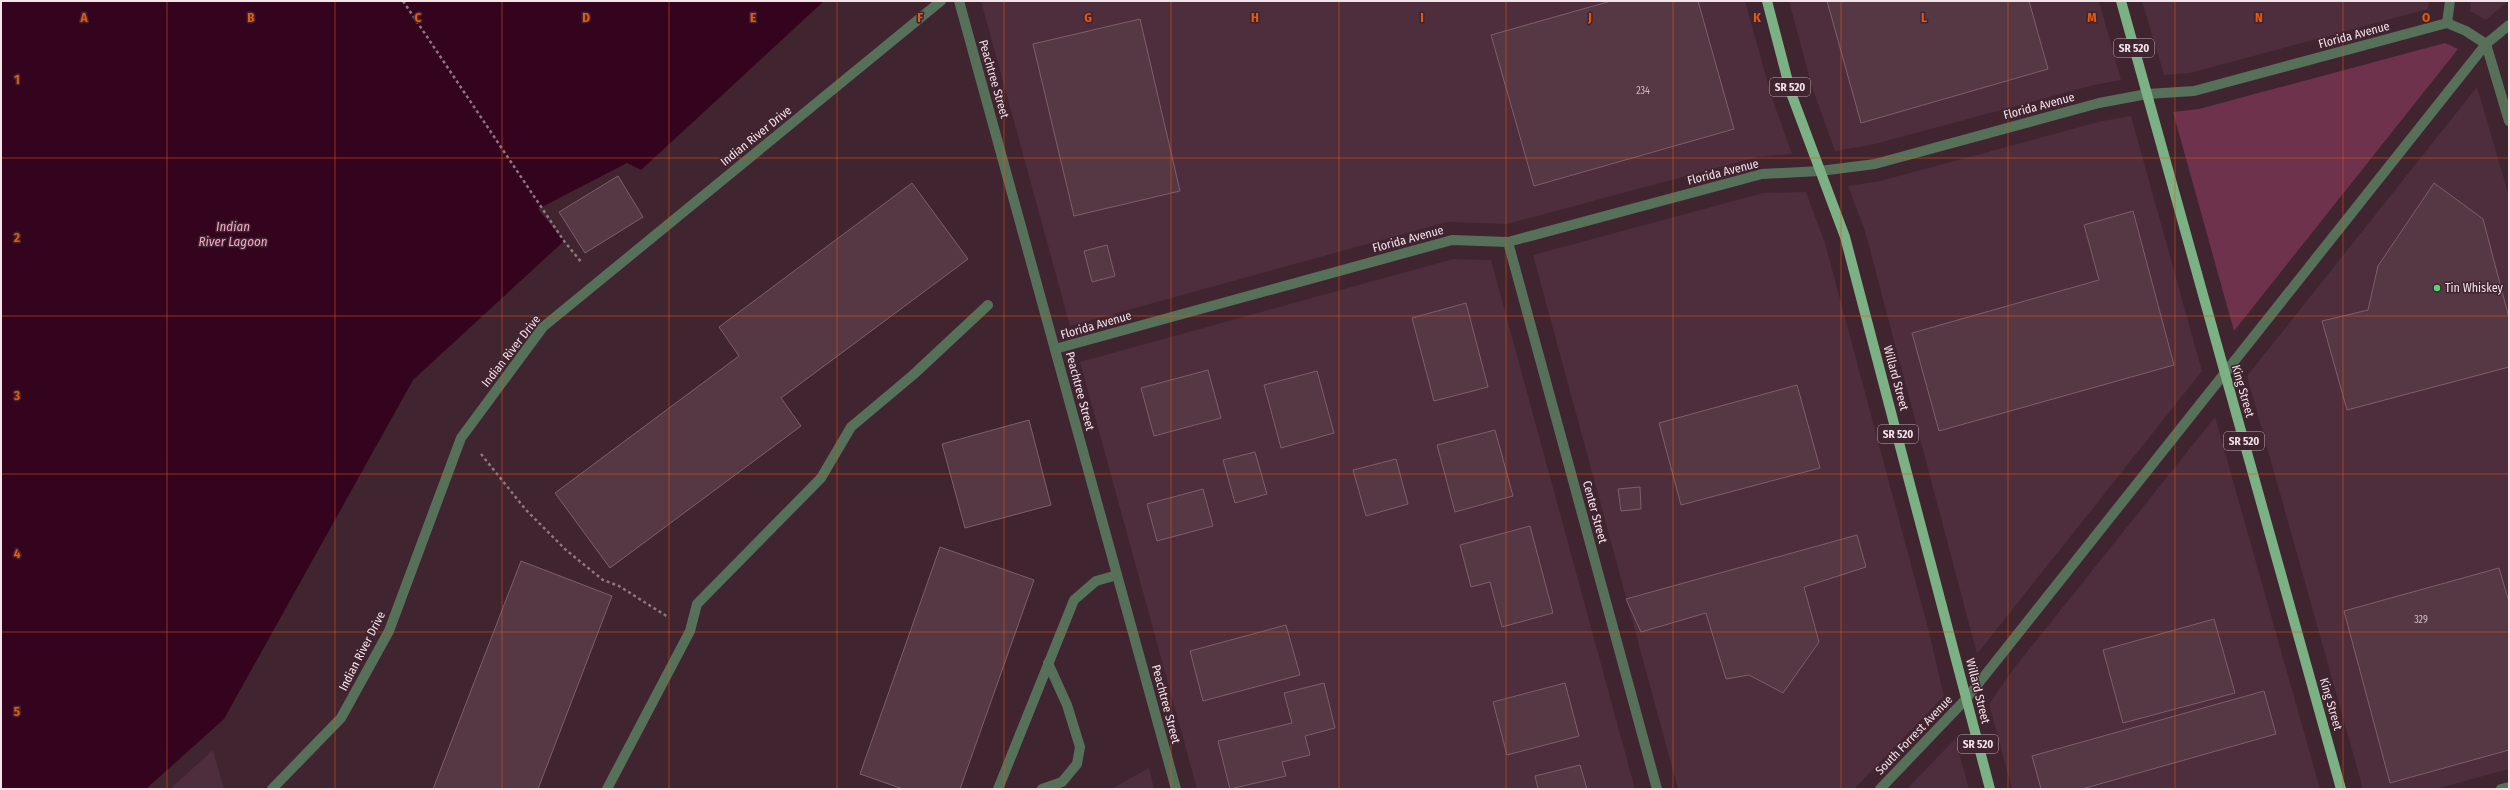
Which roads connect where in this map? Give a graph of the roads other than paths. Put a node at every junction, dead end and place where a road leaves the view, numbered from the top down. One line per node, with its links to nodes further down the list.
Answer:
1 (941, 1): 20 (street, Indian River Drive)
2 (959, 1): 14 (street, Peachtree Street)
3 (1767, 1): 11 (main road, Willard Street / SR 520)
4 (2121, 1): 9 (main road, King Street / SR 520)
5 (2450, 1): 6 (street)
6 (2447, 23): 8 (street); 9 (street, Florida Avenue)
7 (2509, 25): 8 (street)
8 (2486, 44): 10 (street); 15 (street, South Forrest Avenue)
9 (2147, 94): 11 (street, Florida Avenue); 15 (main road, King Street / SR 520)
10 (2509, 121)
11 (1820, 171): 12 (street, Florida Avenue); 18 (main road, Willard Street / SR 520)
12 (1508, 242): 14 (street, Florida Avenue); 25 (street, Center Street)
13 (988, 305): 21 (street)
14 (1056, 349): 16 (street, Peachtree Street)
15 (2225, 374): 18 (street, South Forrest Avenue); 28 (main road, King Street / SR 520)
16 (1117, 575): 17 (street); 24 (street, Peachtree Street)
17 (1048, 662): 22 (street); 23 (street)
18 (1966, 699): 26 (street, South Forrest Avenue); 27 (main road, Willard Street / SR 520)
19 (2509, 787): 29 (street)
20 (272, 789)
21 (607, 789)
22 (998, 789)
23 (1042, 789)
24 (1176, 789)
25 (1657, 789)
26 (1880, 789)
27 (1990, 789)
28 (2341, 789)
29 (2501, 789)

